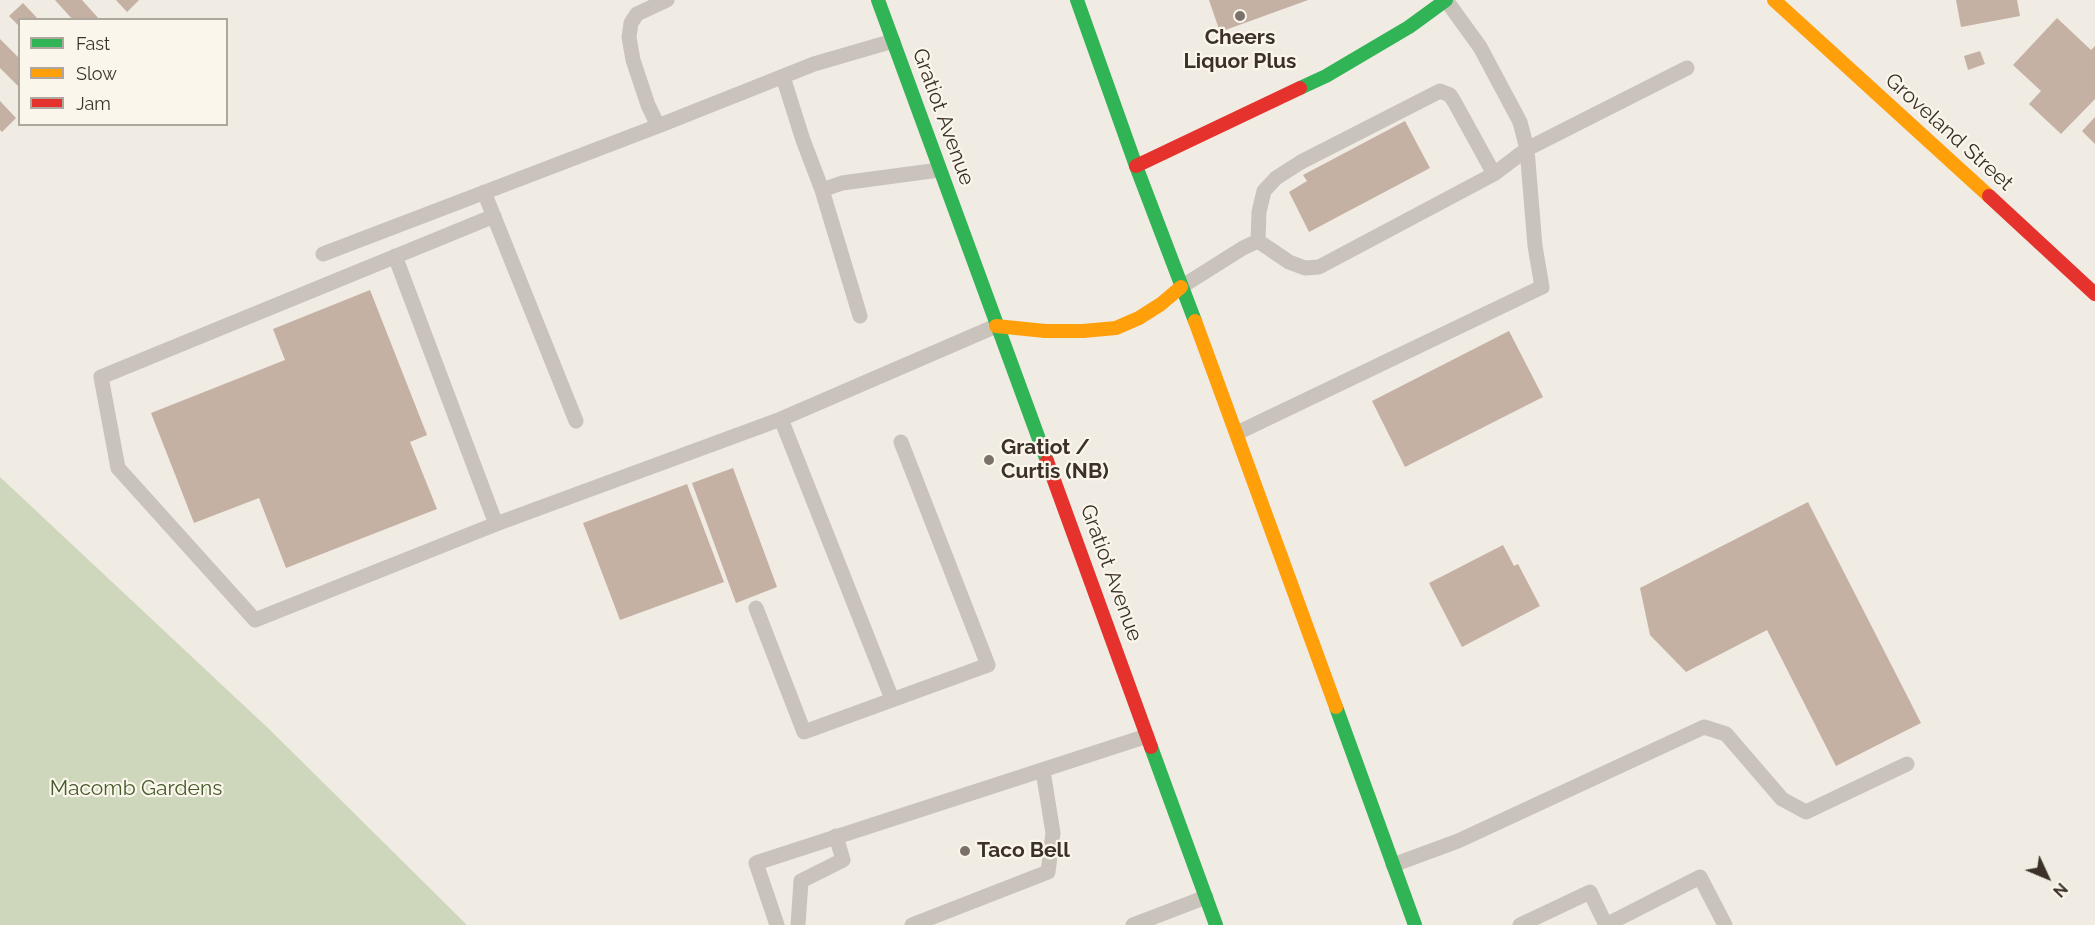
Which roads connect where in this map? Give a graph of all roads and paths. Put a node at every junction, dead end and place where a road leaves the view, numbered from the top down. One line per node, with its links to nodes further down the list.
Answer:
1 (667, 0): 9 (lane)
2 (878, 0): 6 (main road, Gratiot Avenue)
3 (1077, 0): 11 (main road)
4 (1446, 0): 10 (lane); 11 (main road)
5 (1774, 0): 21 (main road, Groveland Street)
6 (893, 41): 8 (lane); 12 (main road, Gratiot Avenue)
7 (1687, 68): 10 (lane)
8 (783, 77): 9 (lane); 14 (lane)
9 (658, 126): 15 (lane)
10 (1527, 149): 13 (lane); 26 (lane)
11 (1136, 166): 20 (main road)
12 (939, 170): 14 (lane); 23 (main road, Gratiot Avenue)
13 (1494, 174): 17 (lane); 17 (lane)
14 (822, 190): 22 (lane)
15 (483, 192): 16 (lane); 18 (lane)
16 (494, 216): 19 (lane); 25 (lane)
17 (1258, 241): 20 (lane)
18 (323, 254)
19 (395, 256): 28 (lane); 28 (lane)
20 (1181, 287): 23 (main road); 26 (main road)
21 (2095, 294)
22 (860, 315)
23 (996, 326): 24 (lane); 31 (main road, Gratiot Avenue)
24 (782, 419): 28 (lane); 30 (lane)
25 (576, 421)
26 (1237, 433): 35 (main road)
27 (901, 442): 30 (lane)
28 (496, 524)
29 (756, 608): 30 (lane)
30 (891, 699)
31 (1147, 736): 33 (lane); 36 (main road, Gratiot Avenue)
32 (1907, 764): 35 (lane)
33 (1043, 771): 34 (lane); 39 (lane)
34 (836, 836): 37 (lane); 38 (lane)
35 (1393, 865): 42 (main road)
36 (1206, 897): 40 (lane); 41 (main road, Gratiot Avenue)
37 (777, 925)
38 (798, 925)
39 (912, 925)
40 (1133, 925)
41 (1216, 925)
42 (1415, 925)
43 (1520, 925): 44 (lane)
44 (1606, 925): 45 (lane)
45 (1725, 925)

